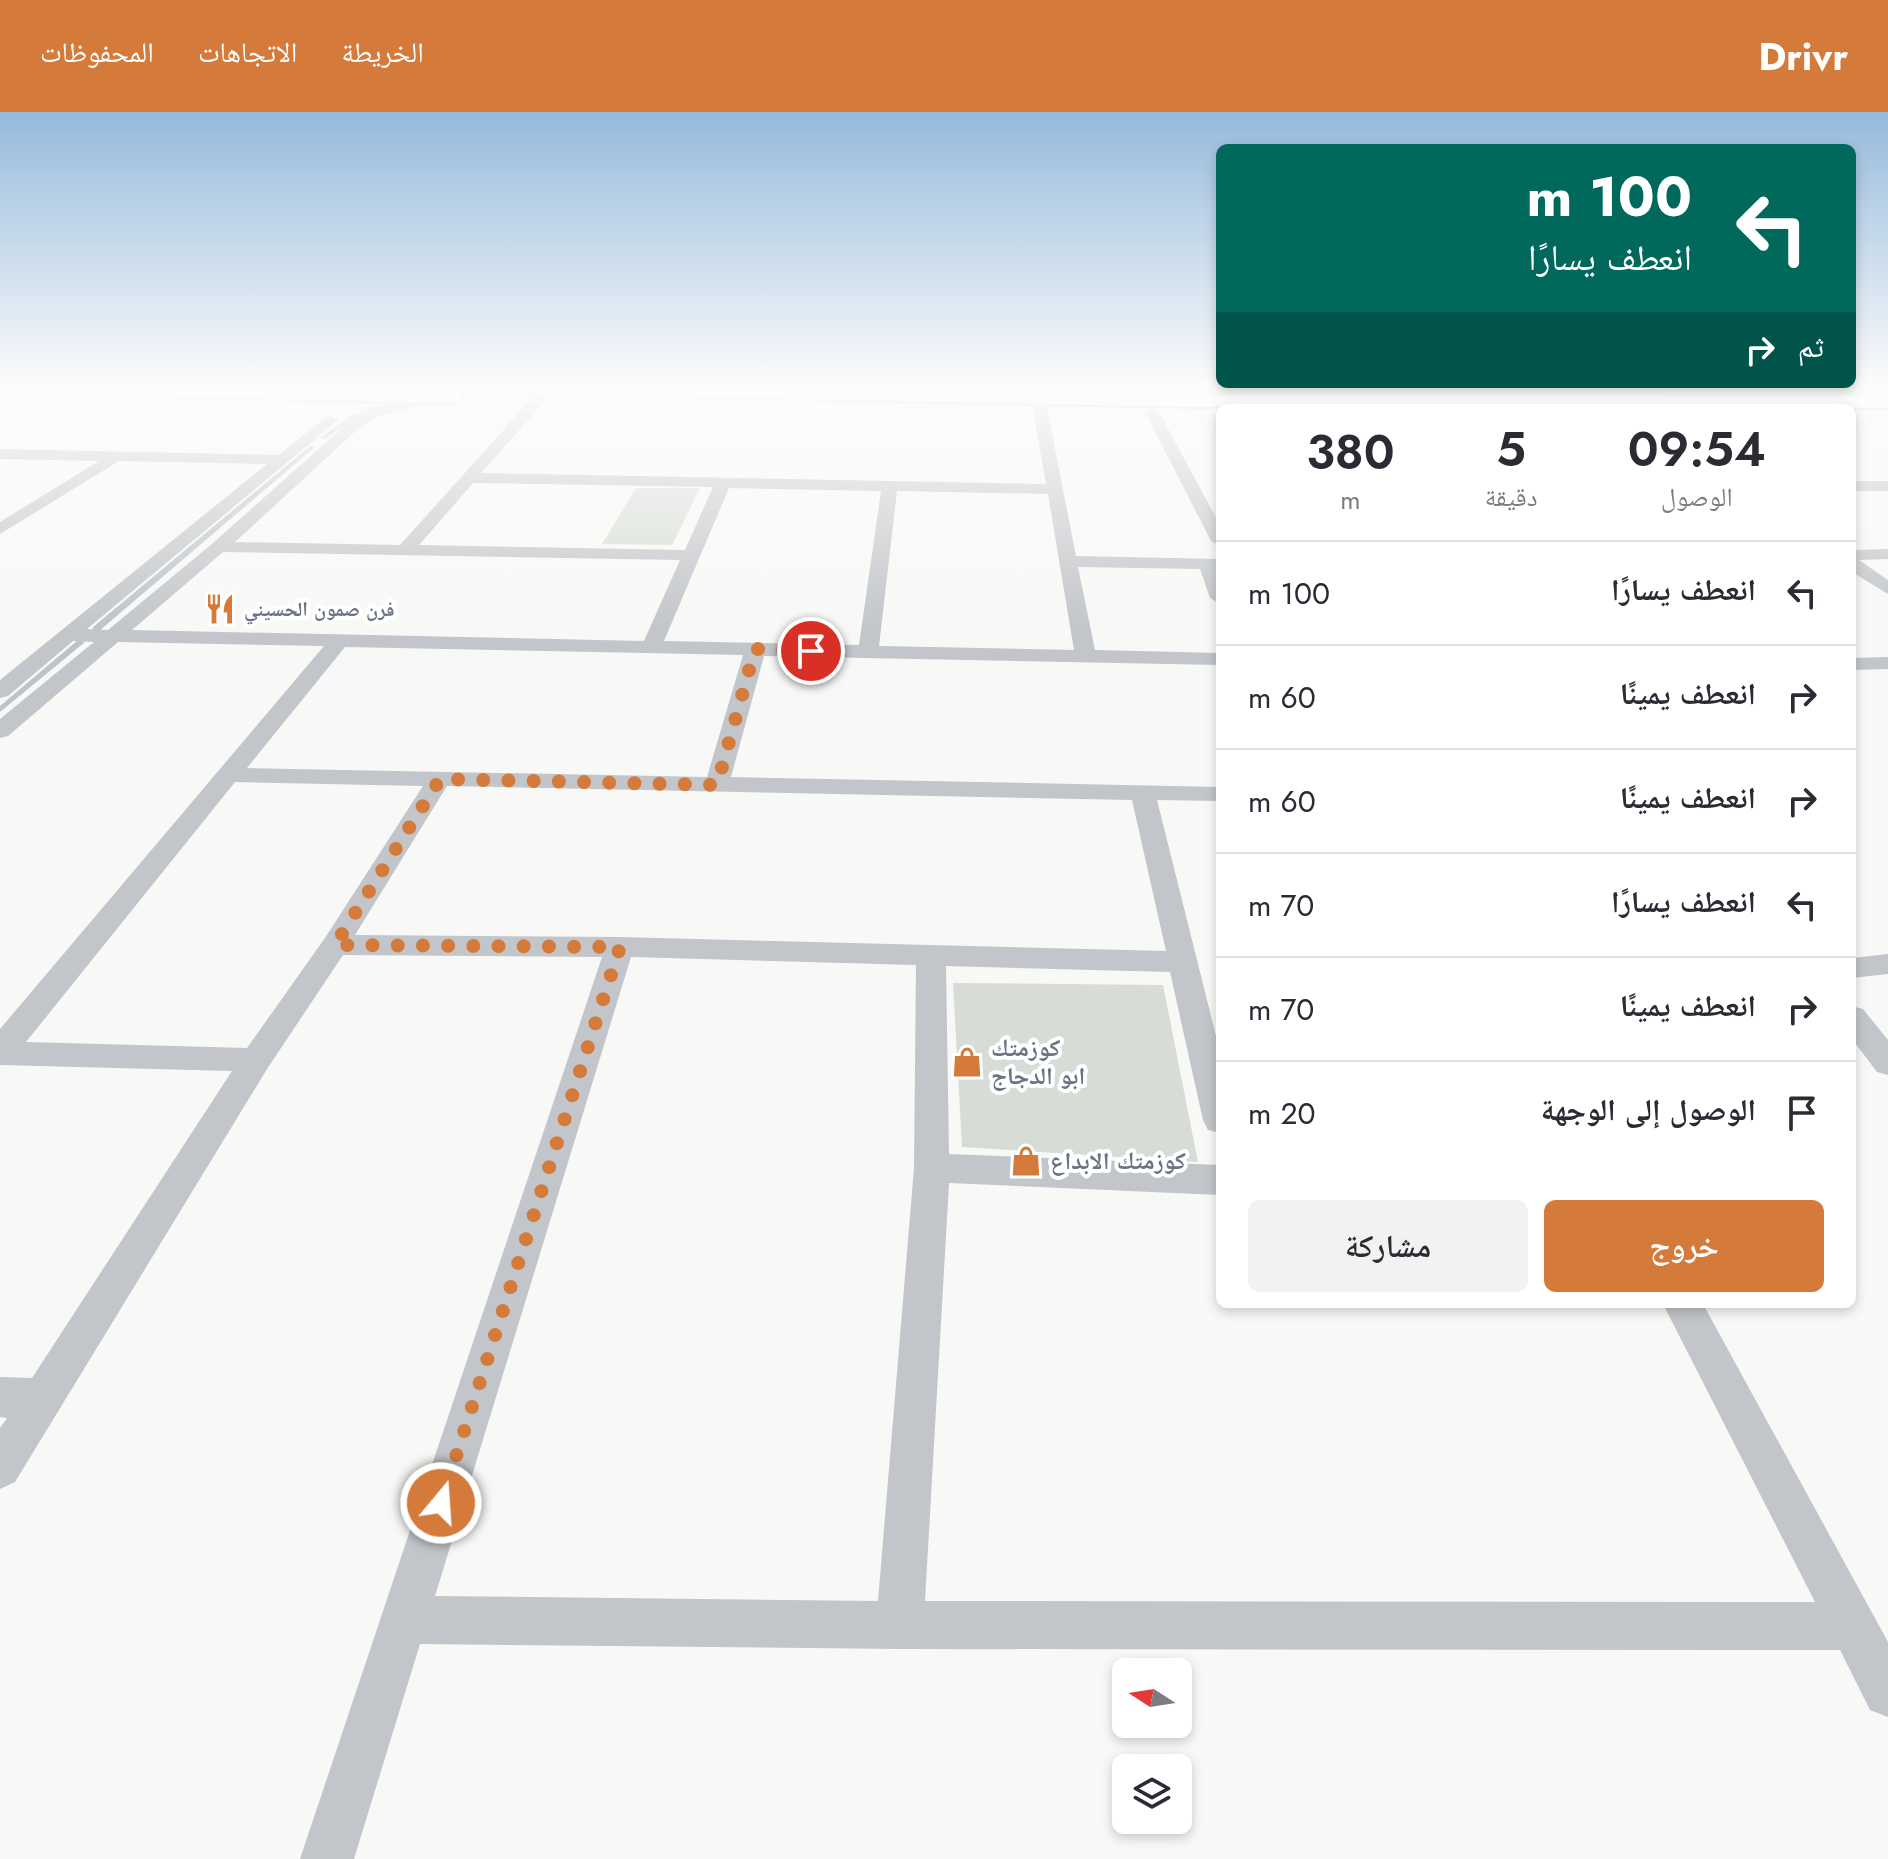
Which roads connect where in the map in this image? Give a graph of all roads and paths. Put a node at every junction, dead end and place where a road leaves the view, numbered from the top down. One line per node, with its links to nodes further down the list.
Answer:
1 (99, 468): 13 (street)
2 (274, 468): 24 (street)
3 (307, 468): 15 (street)
4 (478, 468): 7 (street)
5 (1051, 468): 12 (street)
6 (1181, 468): 14 (street)
7 (469, 478): 8 (street); 16 (street)
8 (723, 483): 9 (street); 18 (street)
9 (890, 486): 12 (street); 29 (street)
10 (1856, 486): 11 (street)
11 (1888, 486)
12 (1055, 489): 20 (street)
13 (0, 529)
14 (1216, 533)
15 (219, 547): 16 (street); 25 (street)
16 (407, 548): 18 (street)
17 (1888, 554): 19 (street)
18 (690, 555): 27 (street)
19 (1856, 555)
20 (1069, 561): 21 (street); 30 (street)
21 (1213, 564)
22 (1856, 567): 23 (street)
23 (1888, 588)
24 (68, 635): 25 (street); 34 (street)
25 (112, 636): 26 (street); 37 (street)
26 (340, 640): 27 (street); 38 (street)
27 (651, 647): 28 (street)
28 (755, 649): 29 (street); 40 (street)
29 (868, 652): 30 (street)
30 (1086, 657): 31 (street)
31 (1216, 659)
32 (1888, 663): 33 (street)
33 (1856, 664)
34 (23, 672): 35 (street); 36 (street)
35 (0, 673)
36 (0, 691)
37 (0, 731)
38 (228, 775): 39 (street); 50 (street)
39 (440, 779): 40 (street); 43 (street)
40 (717, 785): 41 (street)
41 (1143, 793): 42 (street); 46 (street)
42 (1216, 794)
43 (335, 945): 44 (street); 51 (street)
44 (620, 947): 45 (street); 60 (street)
45 (931, 955): 46 (street); 54 (street)
46 (1184, 962): 53 (street)
47 (1888, 964): 48 (street)
48 (1856, 968)
49 (1856, 1022): 52 (street)
50 (0, 1052): 51 (street)
51 (256, 1060): 58 (street)
52 (1888, 1063)
53 (1216, 1102)
54 (932, 1168): 55 (street); 61 (street)
55 (1216, 1180)
56 (1684, 1308): 62 (street)
57 (0, 1397): 58 (street)
58 (44, 1399): 59 (street)
59 (0, 1467)
60 (403, 1620): 61 (street); 64 (street)
61 (900, 1625): 62 (street)
62 (1852, 1626): 63 (street)
63 (1888, 1692)
64 (327, 1859)

